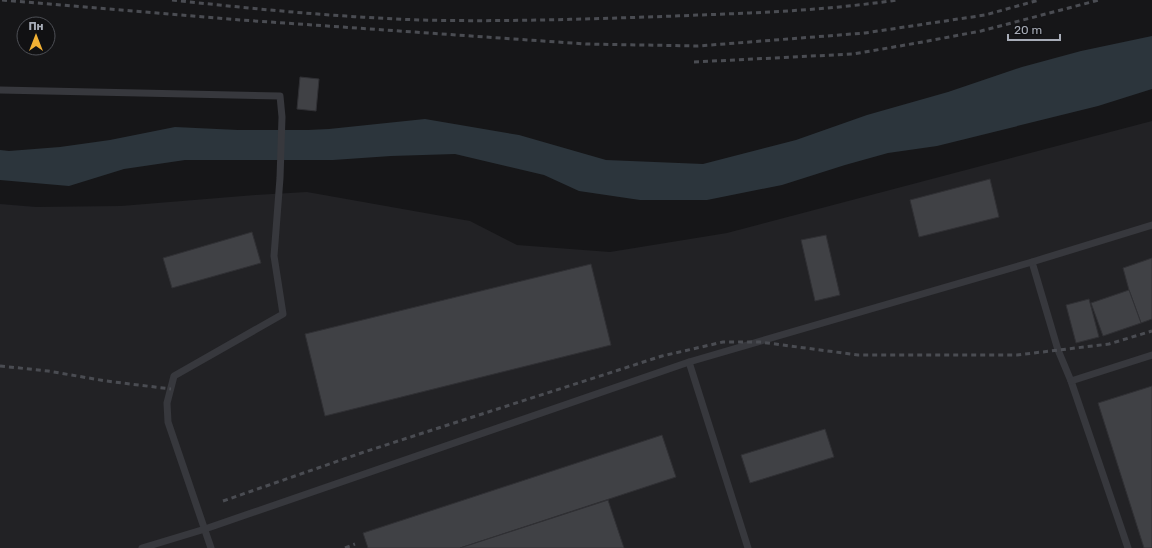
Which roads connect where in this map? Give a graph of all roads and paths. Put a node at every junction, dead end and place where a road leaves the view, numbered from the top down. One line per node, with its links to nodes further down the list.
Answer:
1 (0, 90): 7 (lane)
2 (1152, 225): 3 (lane)
3 (1032, 262): 5 (lane); 6 (lane)
4 (1152, 355): 6 (lane)
5 (689, 362): 7 (lane); 10 (lane)
6 (1071, 381): 11 (lane)
7 (205, 529): 8 (lane); 9 (lane)
8 (142, 548)
9 (211, 548)
10 (748, 548)
11 (1128, 548)

